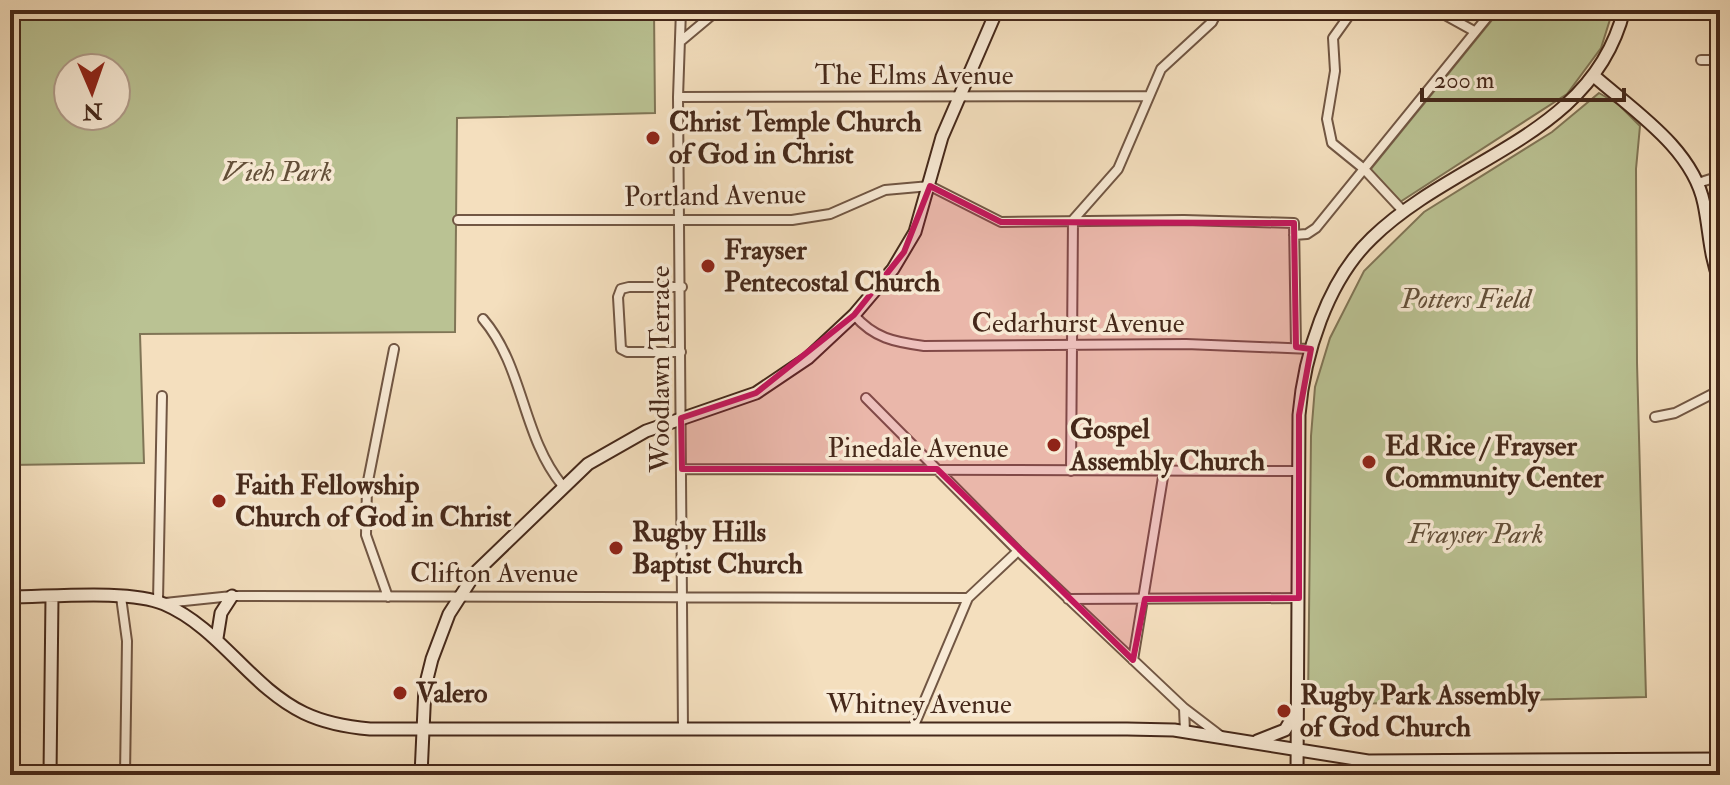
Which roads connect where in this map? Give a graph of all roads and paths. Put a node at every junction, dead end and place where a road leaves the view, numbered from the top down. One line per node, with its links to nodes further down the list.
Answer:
1 (681, 10): 10 (street, Woodlawn Terrace)
2 (718, 10): 10 (street)
3 (997, 10): 16 (main road)
4 (1218, 10): 14 (street)
5 (1353, 10): 17 (street)
6 (1436, 10): 9 (street)
7 (1493, 10): 9 (street)
8 (1624, 10): 13 (main road)
9 (1474, 31): 17 (street)
10 (681, 41): 15 (street, Woodlawn Terrace)
11 (1701, 60): 12 (street)
12 (1720, 60)
13 (1594, 76): 19 (main road); 21 (main road)
14 (1149, 96): 16 (street, The Elms Avenue); 24 (street)
15 (678, 97): 16 (street, The Elms Avenue); 23 (street, Woodlawn Terrace)
16 (961, 97): 20 (main road)
17 (1364, 169): 21 (street); 25 (street)
18 (1720, 176): 19 (street)
19 (1698, 183): 26 (main road)
20 (930, 186): 23 (street, Portland Avenue); 24 (street); 28 (main road)
21 (1404, 212): 33 (main road)
22 (458, 220): 23 (street, Portland Avenue)
23 (682, 220): 27 (street, Woodlawn Terrace)
24 (1073, 220): 25 (street); 30 (street)
25 (1294, 235): 31 (street)
26 (1720, 282)
27 (682, 287): 34 (street, Woodlawn Terrace); 34 (street)
28 (854, 315): 30 (street, Cedarhurst Avenue); 39 (main road)
29 (483, 319): 45 (street)
30 (1073, 344): 31 (street, Cedarhurst Avenue); 42 (street)
31 (1296, 347): 33 (street, Cedarhurst Avenue)
32 (394, 349): 51 (street)
33 (1311, 349): 44 (main road)
34 (681, 352): 39 (street, Woodlawn Terrace)
35 (1720, 390): 38 (street)
36 (162, 396): 58 (street)
37 (866, 398): 41 (street)
38 (1655, 417)
39 (681, 418): 40 (street, Woodlawn Terrace); 45 (main road)
40 (682, 469): 41 (street, Pinedale Avenue); 53 (street, Woodlawn Terrace)
41 (937, 469): 42 (street, Pinedale Avenue); 46 (street)
42 (1071, 471): 43 (street, Pinedale Avenue)
43 (1164, 471): 44 (street, Pinedale Avenue); 57 (street)
44 (1298, 471): 55 (main road)
45 (562, 485): 52 (main road)
46 (1018, 551): 54 (street); 56 (street)
47 (232, 596): 51 (street, Clifton Avenue); 58 (street, Clifton Avenue); 59 (main road)
48 (10, 597): 49 (main road, Clifton Avenue)
49 (52, 597): 50 (main road, Clifton Avenue); 71 (main road)
50 (121, 597): 58 (main road, Clifton Avenue); 72 (street)
51 (388, 597): 52 (street, Clifton Avenue)
52 (460, 597): 53 (street, Clifton Avenue); 64 (main road)
53 (684, 597): 54 (street, Clifton Avenue); 65 (street, Woodlawn Terrace)
54 (968, 598): 63 (street)
55 (1299, 598): 57 (street); 61 (main road)
56 (1068, 599): 57 (street); 60 (street)
57 (1145, 599): 60 (street)
58 (161, 602): 59 (main road, Whitney Avenue)
59 (217, 638): 64 (main road, Whitney Avenue)
60 (1133, 660): 62 (street)
61 (1297, 705): 68 (main road); 69 (main road)
62 (1184, 708): 66 (street); 67 (street)
63 (913, 728): 65 (main road, Whitney Avenue); 66 (main road, Whitney Avenue)
64 (422, 729): 65 (main road, Whitney Avenue); 73 (main road)
65 (683, 729)
66 (1185, 732): 67 (main road, Whitney Avenue)
67 (1222, 737): 68 (main road, Whitney Avenue)
68 (1250, 743): 69 (main road, Whitney Avenue)
69 (1297, 751): 70 (main road, Whitney Avenue); 74 (main road)
70 (1720, 759)
71 (50, 775)
72 (125, 775)
73 (421, 775)
74 (1297, 775)

